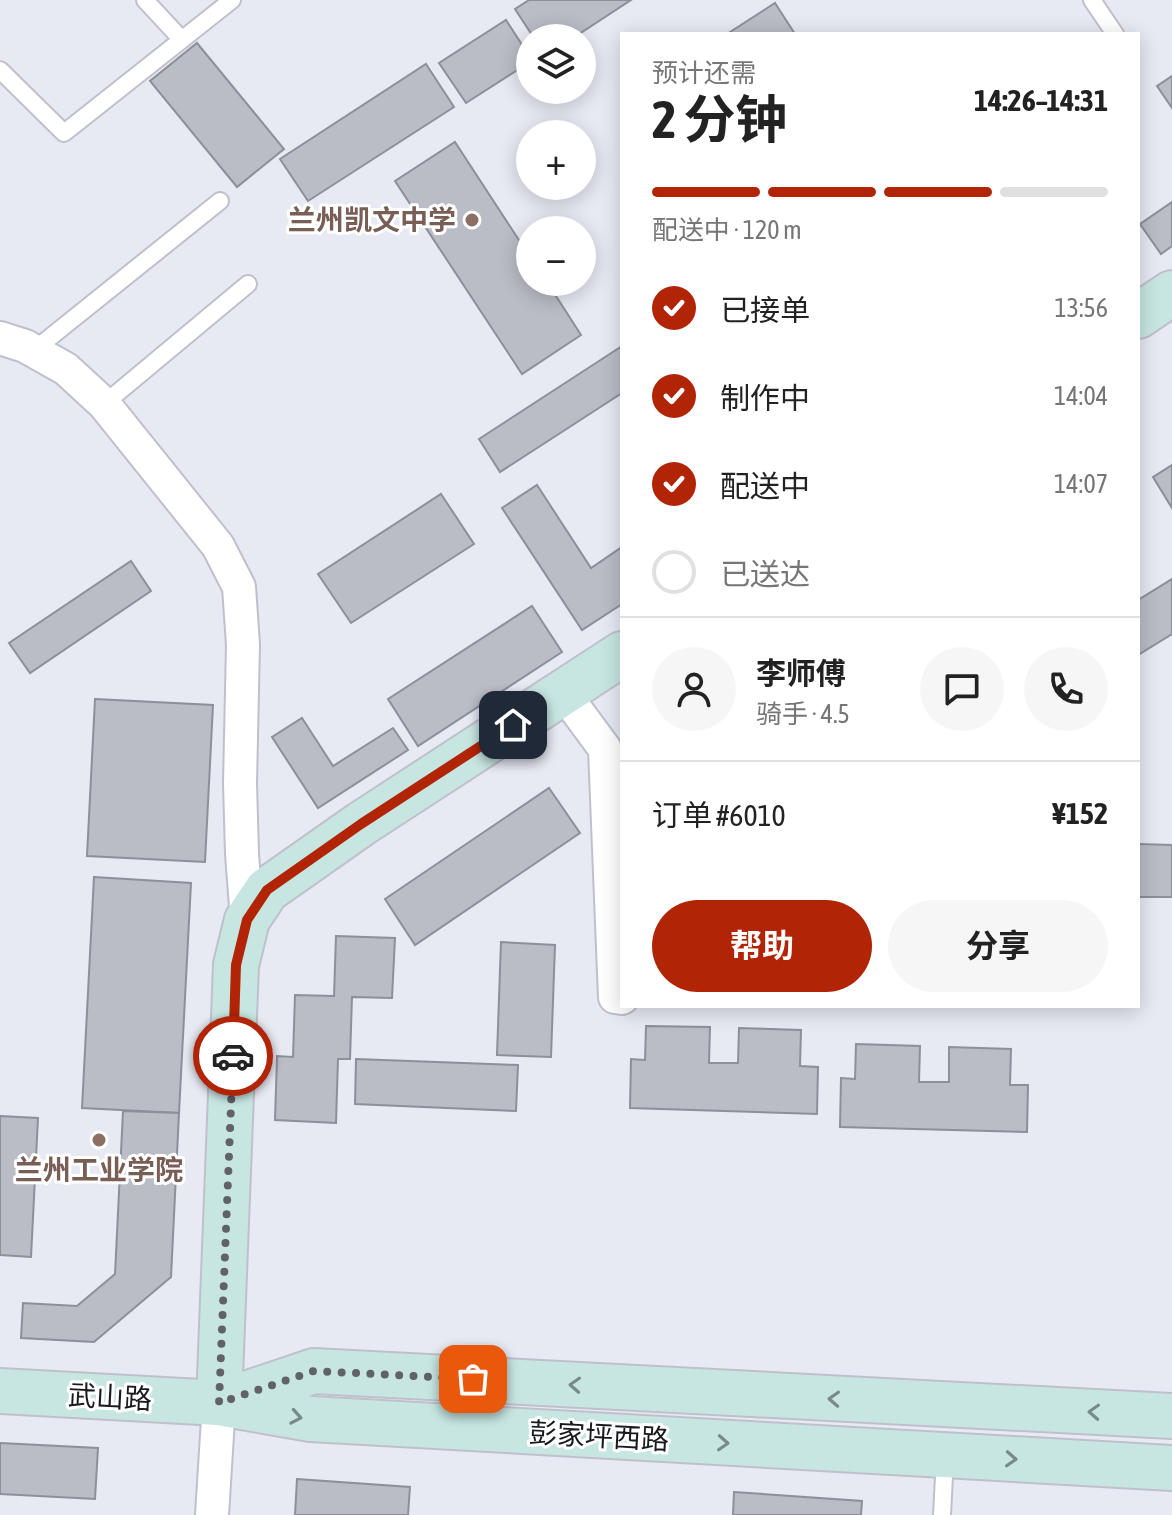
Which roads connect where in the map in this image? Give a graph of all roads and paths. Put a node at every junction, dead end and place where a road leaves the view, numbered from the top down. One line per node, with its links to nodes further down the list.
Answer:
1 (145, 0): 5 (lane)
2 (232, 0): 5 (lane)
3 (1092, 0): 4 (lane)
4 (1114, 32)
5 (182, 40): 6 (lane)
6 (0, 70)
7 (220, 201): 10 (lane)
8 (248, 284): 11 (lane)
9 (0, 338): 10 (street)
10 (33, 351): 11 (street)
11 (104, 404): 16 (street)
12 (620, 655): 13 (main road)
13 (563, 692): 14 (street); 16 (main road)
14 (614, 743): 15 (street)
15 (616, 885): 17 (street)
16 (247, 920): 19 (main road)
17 (620, 998)
18 (0, 1391): 19 (main road, 武山路)
19 (219, 1403): 20 (main road, 彭家坪西路, one-way to 19); 21 (main road, 彭家坪西路, one-way to 21); 23 (street)
20 (1172, 1416)
21 (945, 1455): 22 (main road, 彭家坪西路, one-way to 22); 24 (lane)
22 (1172, 1468)
23 (212, 1515)
24 (942, 1515)

